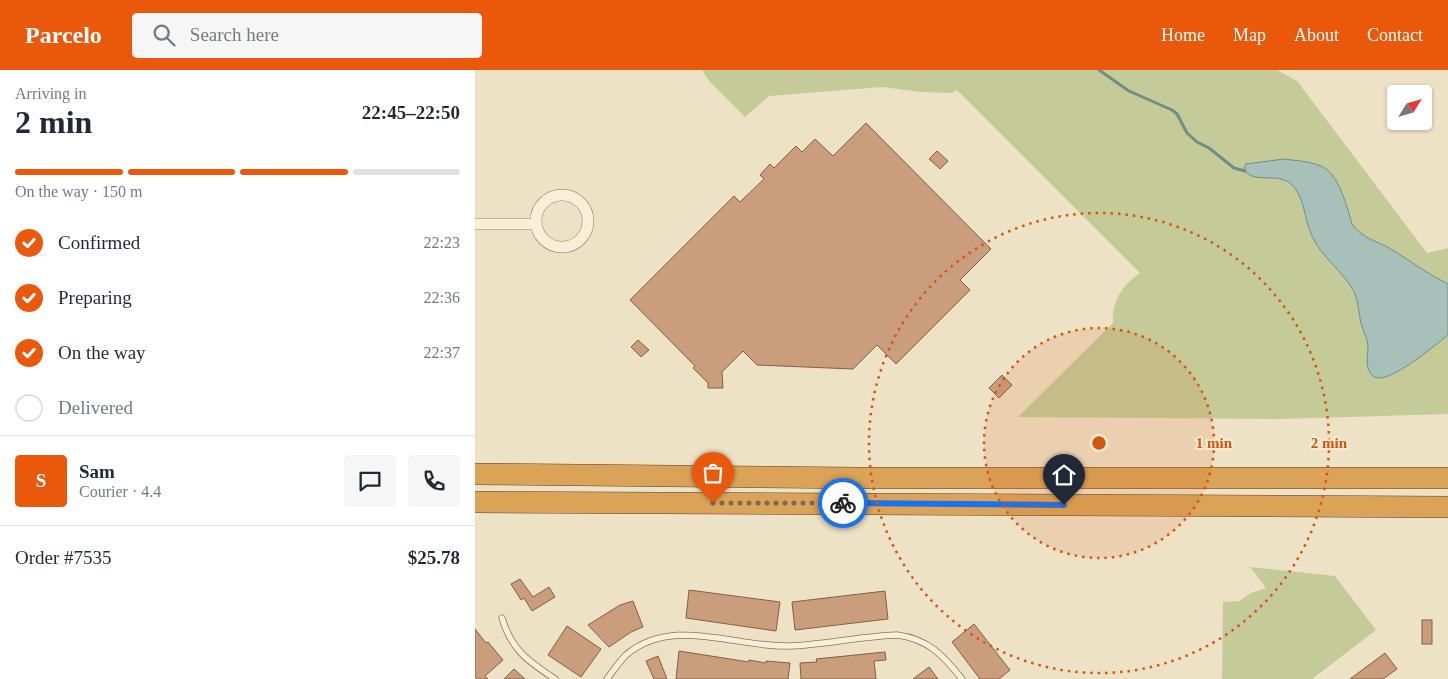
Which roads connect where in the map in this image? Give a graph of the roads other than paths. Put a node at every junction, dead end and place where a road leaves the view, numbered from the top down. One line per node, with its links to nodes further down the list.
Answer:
1 (475, 224): 2 (street)
2 (536, 224): 2 (street)
3 (475, 474): 4 (highway)
4 (1448, 478)
5 (475, 502): 6 (highway)
6 (1448, 507)
7 (502, 618): 8 (lane)
8 (555, 679)
9 (607, 679): 10 (lane)
10 (962, 679)

